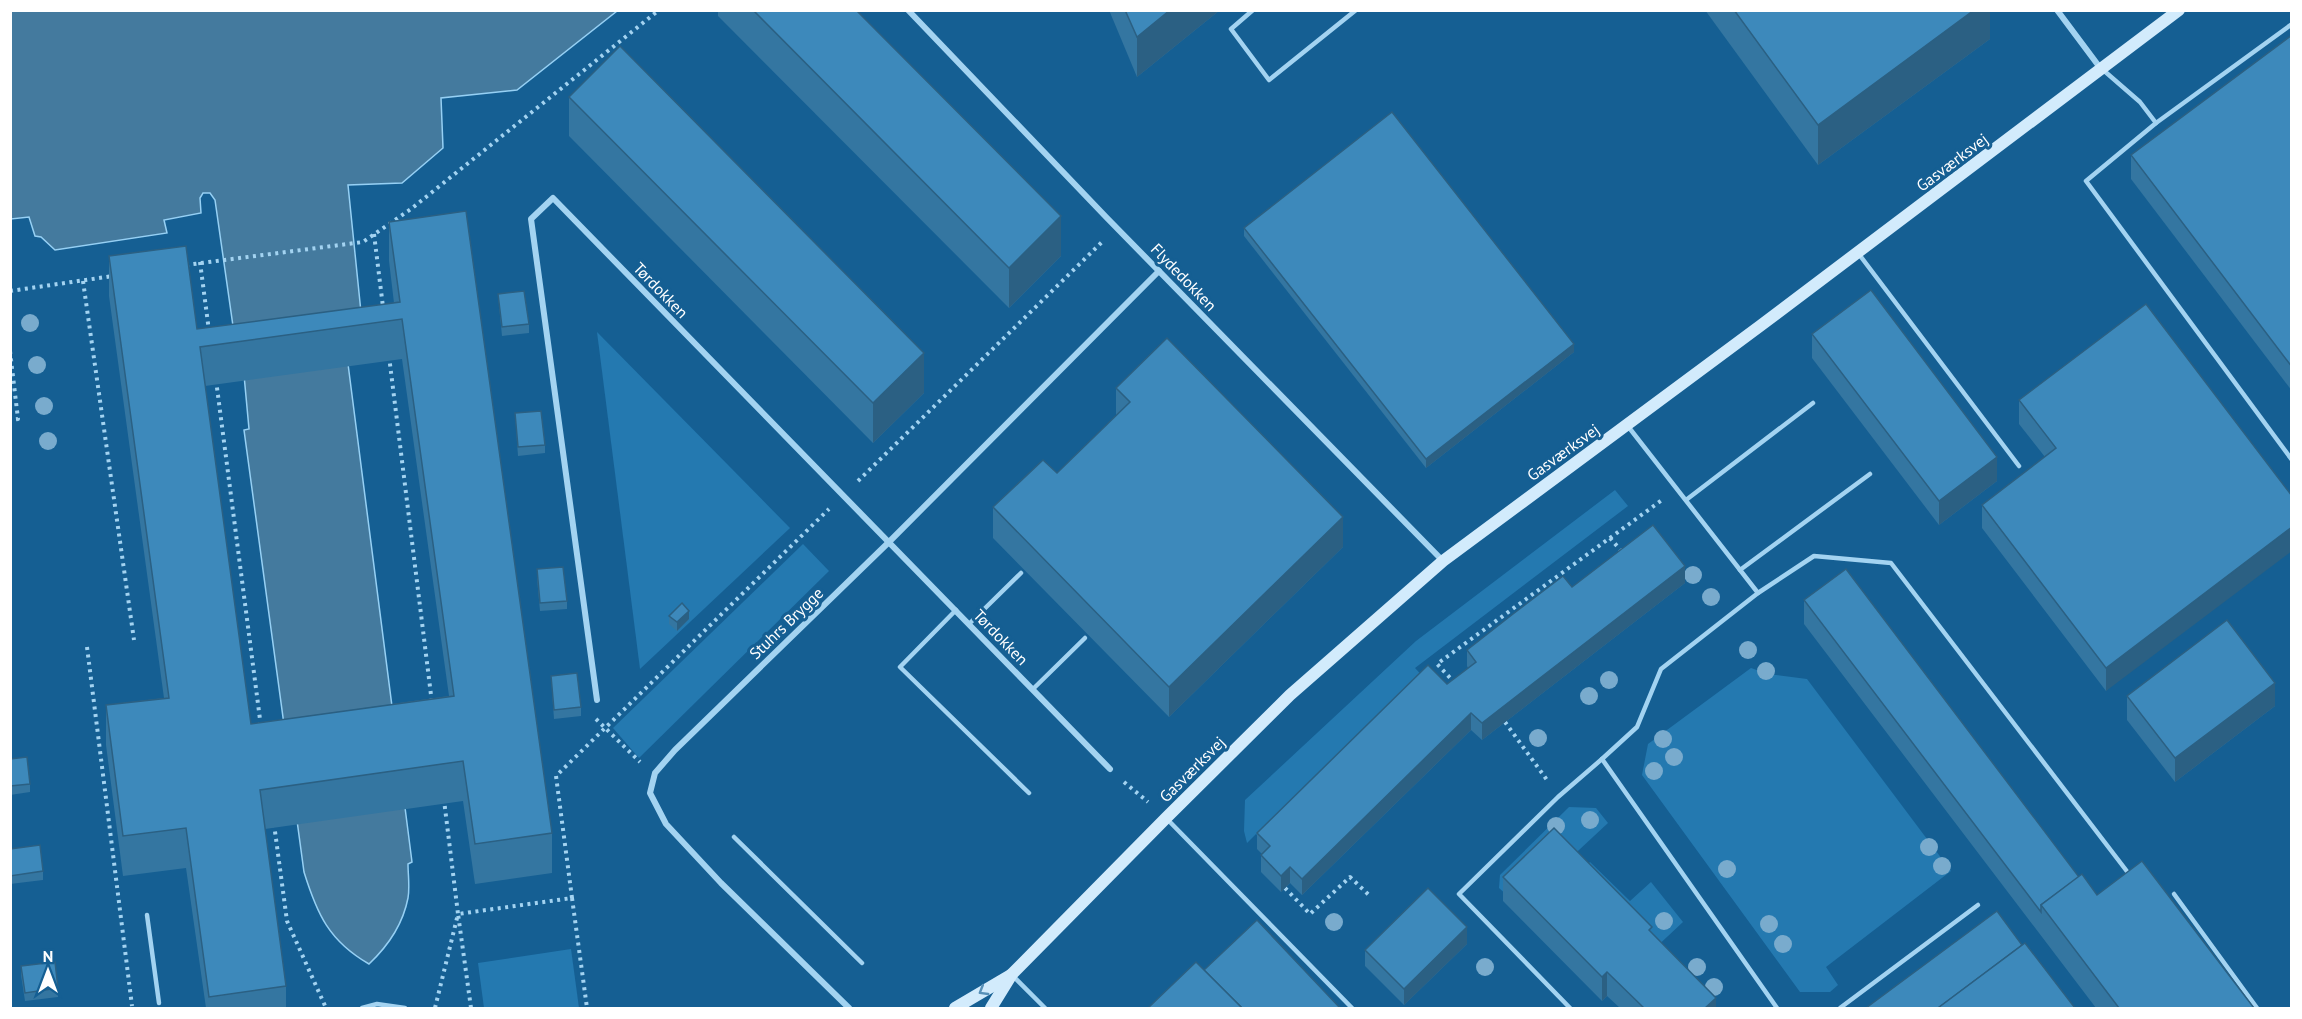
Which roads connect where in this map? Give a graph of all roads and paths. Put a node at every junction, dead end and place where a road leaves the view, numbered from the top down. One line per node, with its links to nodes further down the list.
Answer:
1 (659, 10): 11 (path)
2 (908, 10): 10 (street, Flydedokken)
3 (1253, 10): 4 (lane)
4 (1356, 10)
5 (2057, 10): 8 (street)
6 (2179, 10): 8 (street, Gasværksvej)
7 (2292, 24): 9 (lane)
8 (2102, 69): 9 (lane); 12 (street, Gasværksvej)
9 (2156, 123): 27 (lane)
10 (1117, 228): 15 (street, Flydedokken); 31 (path)
11 (374, 234): 13 (path); 19 (path)
12 (1858, 253): 26 (street, Gasværksvej); 28 (lane)
13 (200, 262): 14 (path); 20 (path)
14 (177, 266)
15 (1159, 271): 34 (street, Stuhrs Brygge); 35 (street, Flydedokken)
16 (118, 275): 17 (path)
17 (83, 281): 18 (path); 45 (path)
18 (10, 291)
19 (384, 316)
20 (210, 333)
21 (10, 351): 25 (path)
22 (389, 351): 50 (path)
23 (214, 368): 53 (path)
24 (1813, 403): 32 (lane)
25 (10, 420)
26 (1627, 425): 30 (lane); 35 (street, Gasværksvej)
27 (2292, 459)
28 (2019, 466)
29 (1870, 474): 37 (lane)
30 (1677, 489): 32 (lane); 33 (path)
31 (843, 495): 34 (street, Tørdokken); 49 (street, Tørdokken); 52 (path)
32 (1686, 500): 37 (lane)
33 (1610, 538): 36 (path); 41 (path)
34 (889, 542): 40 (street, Tørdokken); 56 (street, Stuhrs Brygge)
35 (1443, 561): 61 (street, Gasværksvej)
36 (1628, 561)
37 (1740, 570): 39 (lane)
38 (1021, 573): 42 (lane)
39 (1758, 593): 54 (lane); 63 (lane)
40 (956, 610): 42 (street, Tørdokken); 57 (lane)
41 (1499, 618): 43 (path); 48 (path)
42 (969, 624): 47 (street, Tørdokken)
43 (1505, 626)
44 (1085, 638): 47 (lane)
45 (134, 640)
46 (87, 647): 74 (path)
47 (1033, 689): 55 (street, Tørdokken)
48 (1462, 689)
49 (597, 700): 52 (path)
50 (432, 703)
51 (1505, 722): 59 (path)
52 (605, 728): 56 (path); 67 (path)
53 (262, 733)
54 (1602, 759): 59 (lane); 87 (lane)
55 (1110, 769): 61 (path)
56 (655, 773): 81 (street)
57 (1029, 793)
58 (444, 797): 69 (path)
59 (1558, 797): 86 (lane)
60 (273, 815): 75 (path)
61 (1166, 818): 72 (street, Gasværksvej); 85 (lane)
62 (734, 837): 71 (lane)
63 (2129, 874)
64 (1285, 888): 66 (path)
65 (2174, 894): 89 (lane)
66 (1370, 897)
67 (572, 898): 69 (path); 80 (path)
68 (1978, 905): 88 (lane)
69 (458, 914): 78 (path); 79 (path)
70 (147, 915): 73 (lane)
71 (862, 963)
72 (1012, 974): 82 (street, Gasværksvej, one-way to 82); 83 (street, Gasværksvej); 84 (lane)
73 (159, 1003)
74 (132, 1006)
75 (326, 1008)
76 (362, 1008): 77 (lane)
77 (405, 1008)
78 (435, 1008)
79 (471, 1008)
80 (586, 1008)
81 (849, 1008)
82 (955, 1008)
83 (991, 1008)
84 (1045, 1008)
85 (1352, 1008)
86 (1570, 1008)
87 (1777, 1008)
88 (1840, 1008)
89 (2257, 1008)

